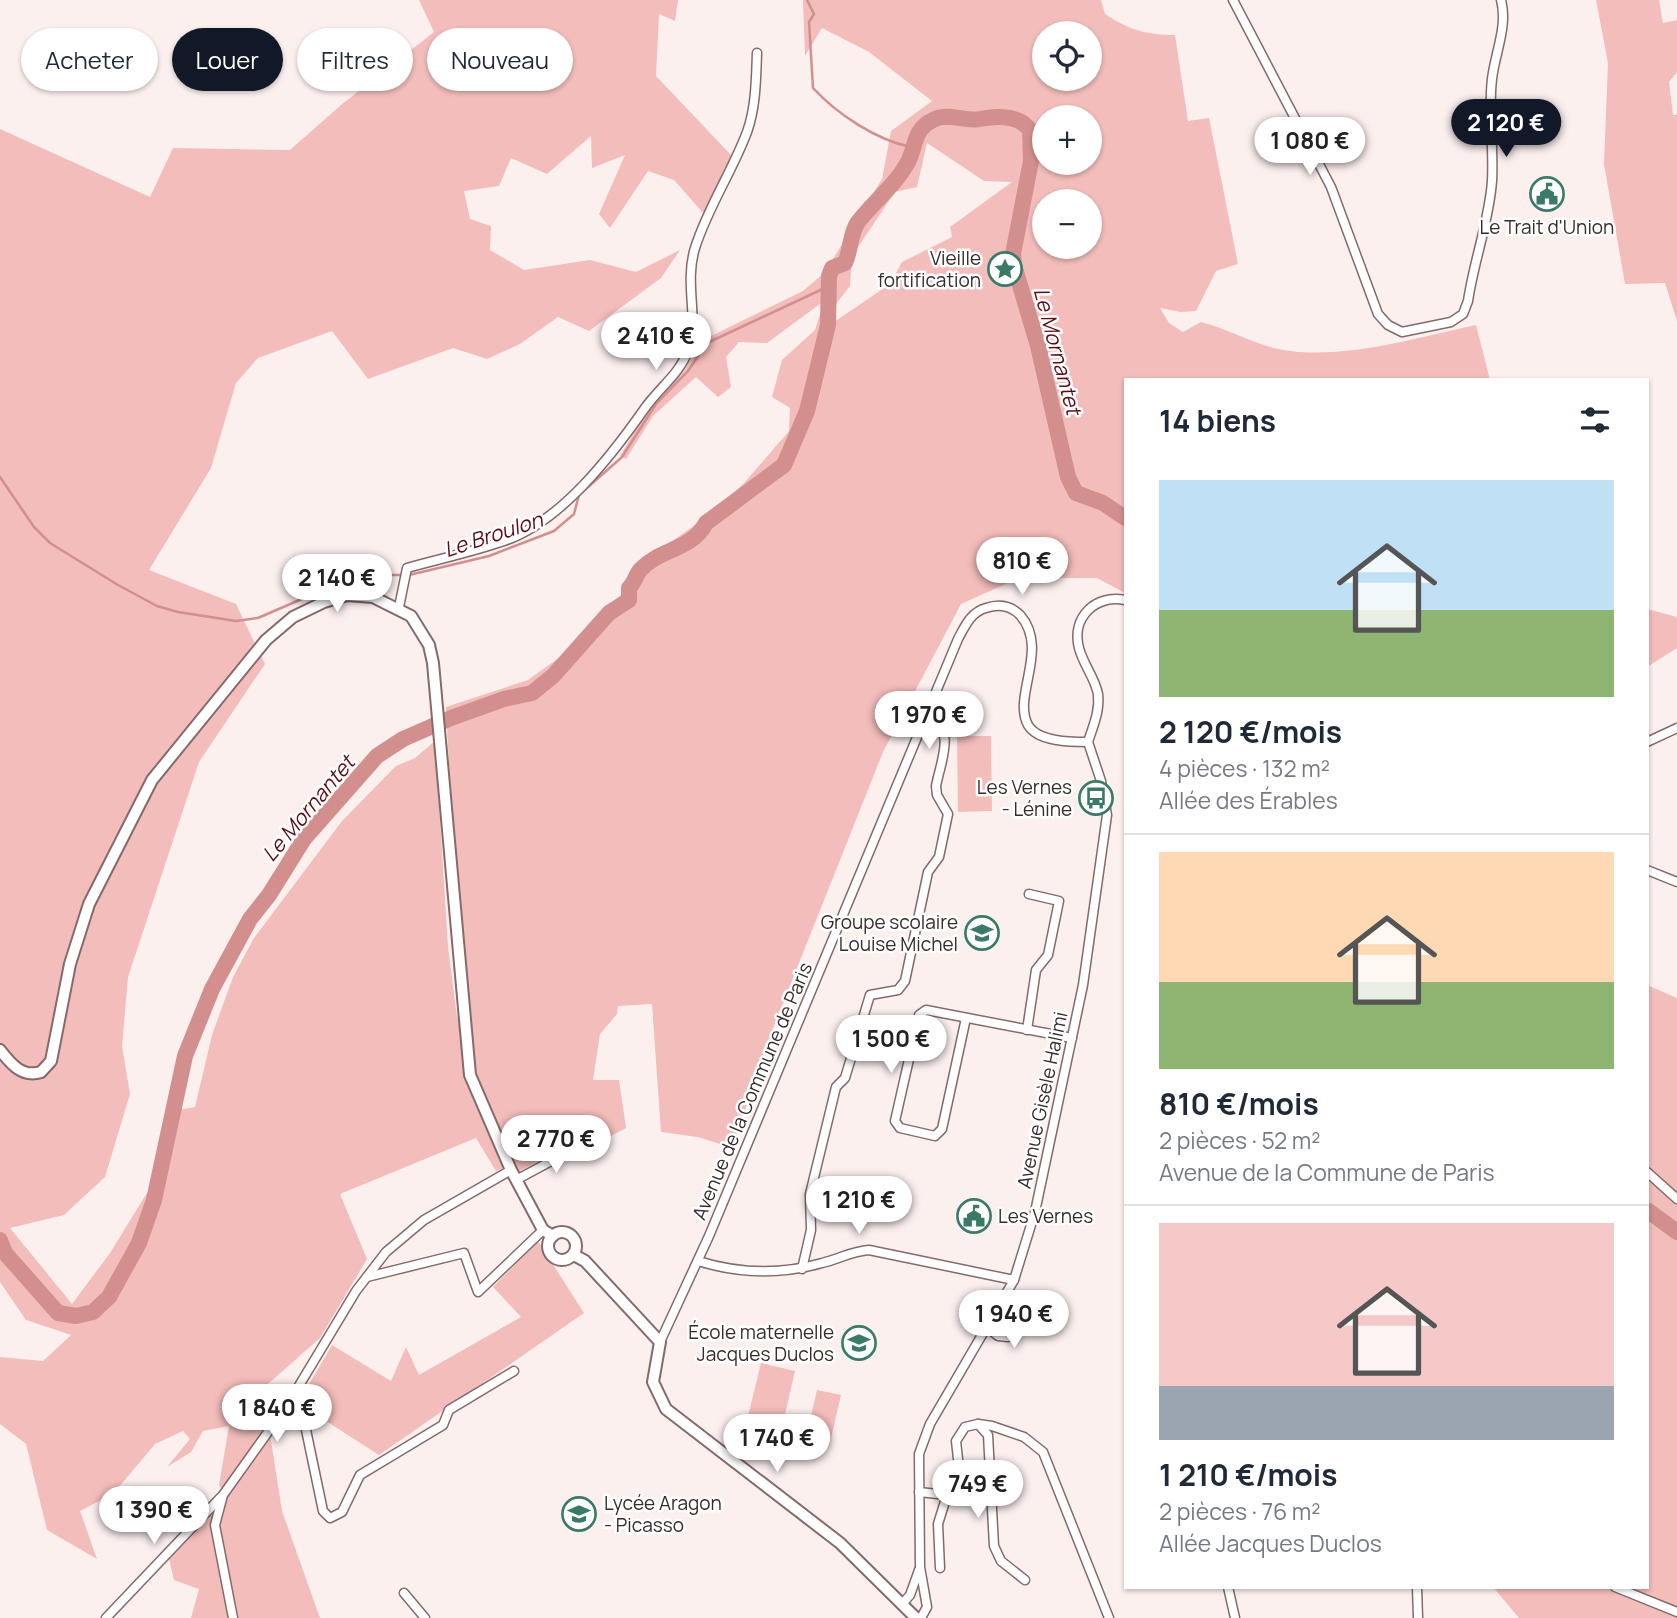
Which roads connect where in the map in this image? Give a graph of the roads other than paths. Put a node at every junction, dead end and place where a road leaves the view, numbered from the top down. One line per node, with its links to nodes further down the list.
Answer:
1 (1233, 0): 2 (street)
2 (1501, 0)
3 (757, 53): 5 (street)
4 (1124, 600): 9 (street)
5 (398, 607): 16 (street); 19 (street)
6 (928, 712): 9 (street, Avenue de la Commune de Paris); 23 (street, Avenue de la Commune de Paris); 24 (street)
7 (1677, 728): 8 (street)
8 (1649, 741)
9 (1088, 742): 15 (street, Avenue Gisèle Halimi)
10 (1649, 871): 11 (street)
11 (1677, 882)
12 (1029, 894): 14 (street)
13 (966, 1018): 13 (street); 14 (street)
14 (1027, 1030): 15 (street)
15 (1072, 1038): 26 (street, Avenue Gisèle Halimi)
16 (0, 1050)
17 (575, 1142): 19 (street)
18 (1649, 1174): 20 (street)
19 (513, 1175): 21 (street); 25 (street)
20 (1677, 1199)
21 (548, 1233): 22 (street); 22 (street); 25 (street)
22 (574, 1255): 29 (street)
23 (698, 1261): 24 (street); 29 (street, Avenue de la Commune de Paris)
24 (802, 1269): 26 (street)
25 (367, 1277): 31 (street)
26 (1014, 1280): 28 (street, Avenue Gisèle Halimi)
27 (1035, 1317): 28 (street)
28 (988, 1328): 33 (street, Avenue Gisèle Halimi)
29 (660, 1342): 44 (street)
30 (514, 1371): 31 (street)
31 (288, 1404): 34 (street)
32 (978, 1424): 35 (street); 38 (street); 50 (street)
33 (919, 1492): 35 (street); 36 (street, Avenue Gisèle Halimi)
34 (223, 1495): 46 (street); 47 (street)
35 (947, 1495): 37 (street)
36 (920, 1567): 43 (street, Avenue Gisèle Halimi); 44 (street, Avenue Gisèle Halimi)
37 (940, 1569)
38 (1025, 1580)
39 (1228, 1589): 51 (street)
40 (1417, 1589): 52 (street)
41 (1620, 1589): 45 (street)
42 (404, 1592): 48 (street)
43 (926, 1596): 44 (street); 49 (street, Avenue Gisèle Halimi)
44 (907, 1599): 49 (street)
45 (1677, 1612)
46 (106, 1618)
47 (233, 1618)
48 (425, 1618)
49 (918, 1618)
50 (1110, 1618)
51 (1235, 1618)
52 (1418, 1618)

